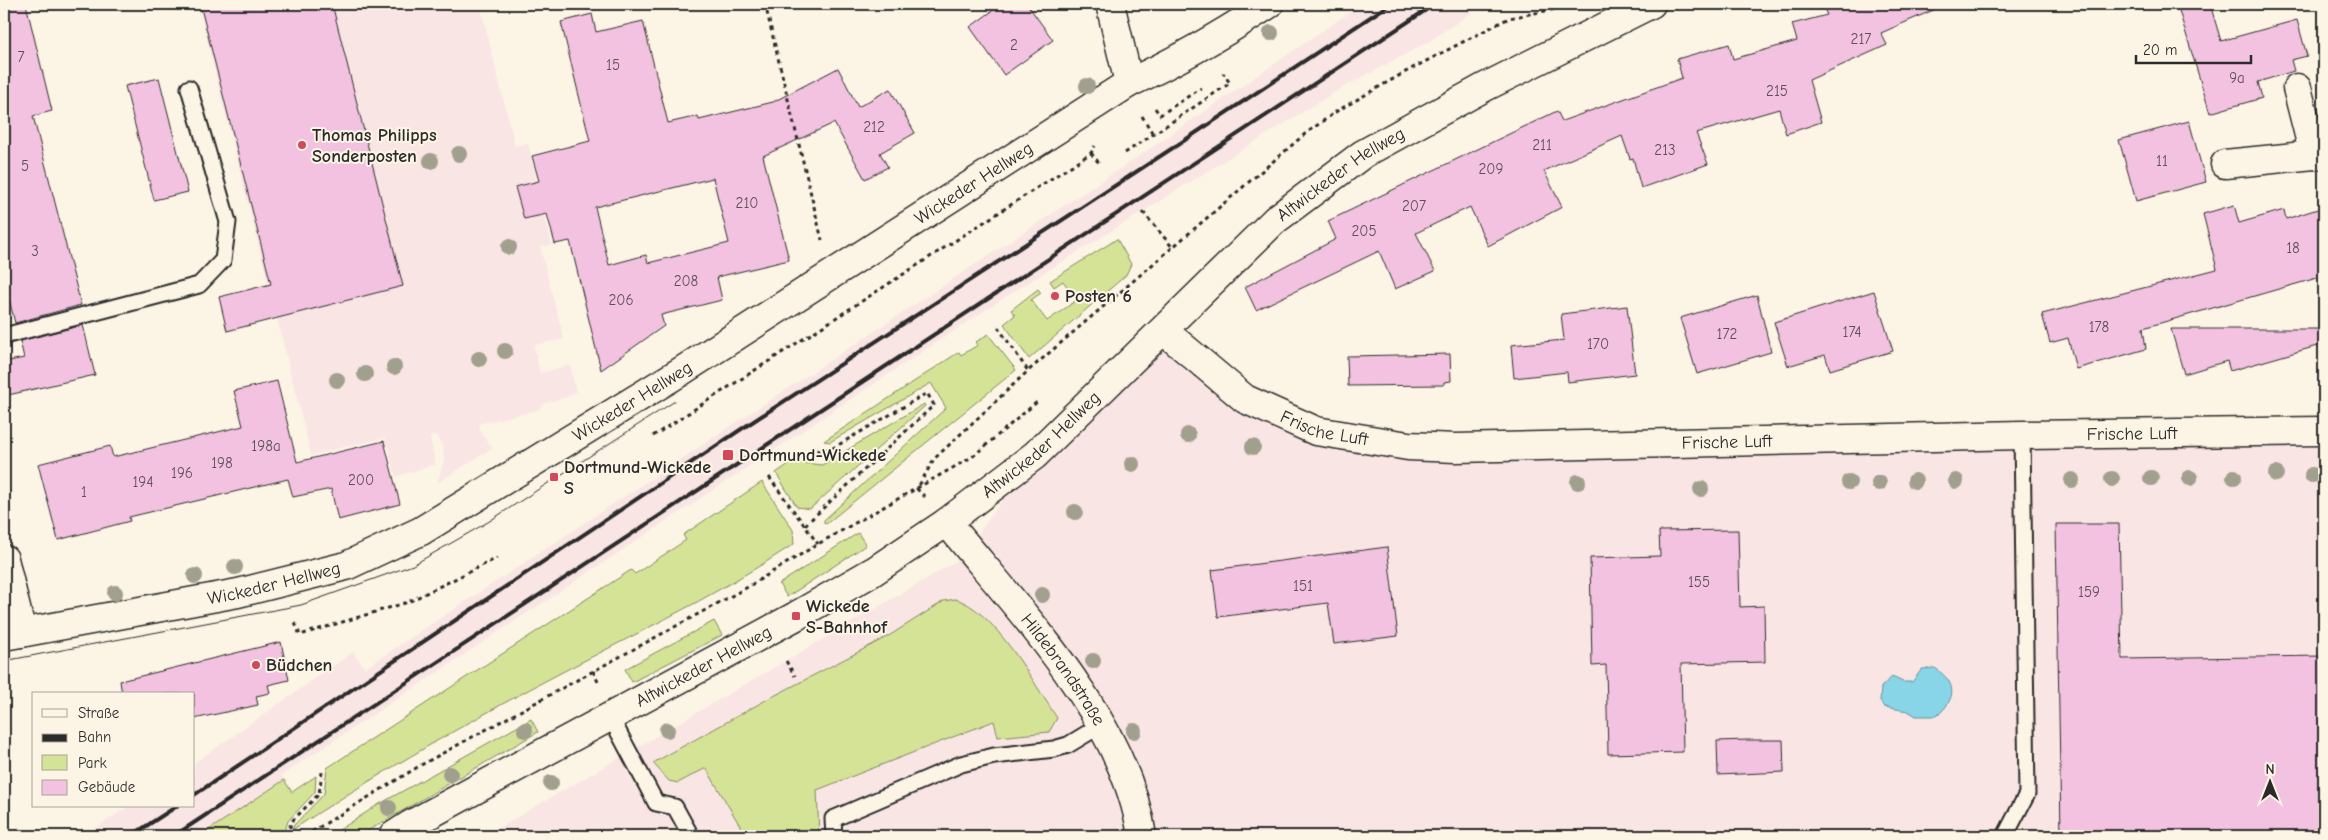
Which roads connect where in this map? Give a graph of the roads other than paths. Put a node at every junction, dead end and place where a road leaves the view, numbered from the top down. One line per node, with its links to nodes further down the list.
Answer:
1 (1110, 4): 4 (street)
2 (1269, 4): 4 (street, Wickeder Hellweg)
3 (1651, 4): 9 (street, Altwickeder Hellweg)
4 (1129, 83): 15 (street, Wickeder Hellweg)
5 (189, 88): 10 (lane)
6 (2297, 88): 7 (street)
7 (2319, 154): 8 (street)
8 (2225, 164)
9 (1164, 331): 12 (street, Frische Luft); 13 (street, Altwickeder Hellweg)
10 (4, 336)
11 (2324, 431): 12 (street, Frische Luft)
12 (2022, 435): 22 (lane)
13 (947, 522): 16 (street, Altwickeder Hellweg); 17 (street, Hildebrandstraße)
14 (4, 559): 15 (street)
15 (13, 634)
16 (610, 716): 18 (street, Altwickeder Hellweg); 19 (lane)
17 (1101, 725): 20 (lane); 21 (street, Hildebrandstraße)
18 (393, 836)
19 (691, 836)
20 (834, 836)
21 (1142, 836)
22 (2005, 836)

